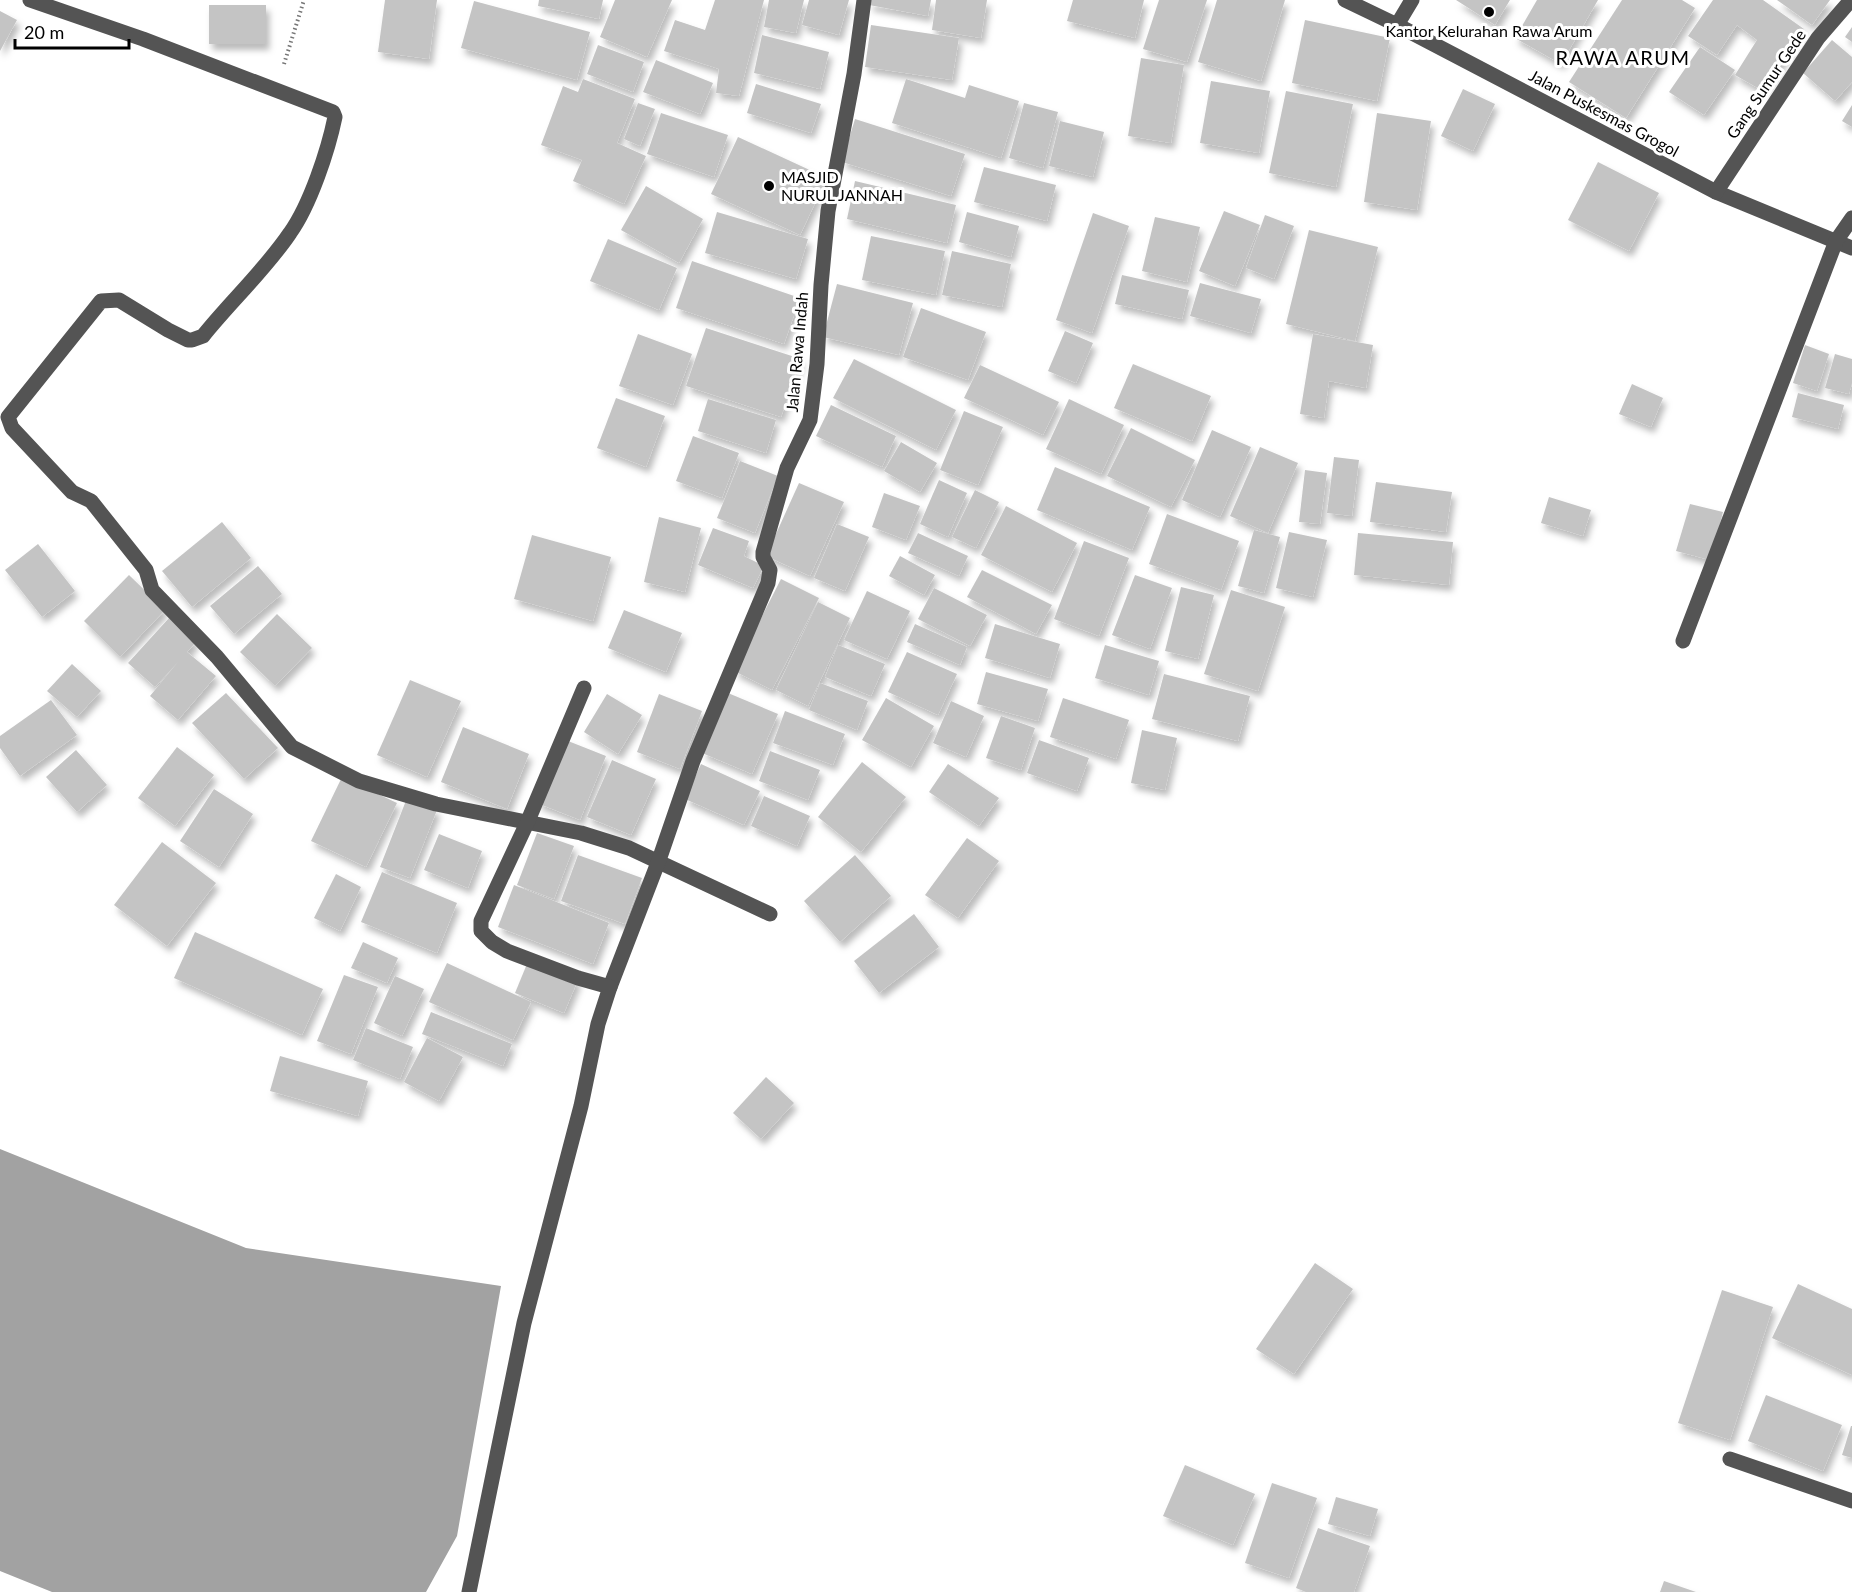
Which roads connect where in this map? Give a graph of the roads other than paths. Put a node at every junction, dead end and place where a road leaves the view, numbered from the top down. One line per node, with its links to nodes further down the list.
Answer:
1 (30, 0): 13 (street)
2 (864, 0): 14 (street, Jalan Rawa Indah)
3 (1345, 0): 6 (street, Jalan Puskesmas Grogol)
4 (1412, 0): 6 (street)
5 (1851, 0): 7 (street, Gang Sumur Gede)
6 (1397, 25): 7 (street, Jalan Puskesmas Grogol)
7 (1716, 192): 9 (street, Jalan Puskesmas Grogol)
8 (1852, 218): 9 (street)
9 (1836, 241): 10 (street, Jalan Puskesmas Grogol); 11 (street)
10 (1852, 248)
11 (1683, 640)
12 (584, 688): 13 (street)
13 (527, 823): 14 (street); 16 (street)
14 (659, 860): 15 (street); 16 (street, Jalan Rawa Indah)
15 (770, 914)
16 (610, 987): 19 (street, Jalan Rawa Indah)
17 (1730, 1459): 18 (street)
18 (1852, 1501)
19 (469, 1592)

